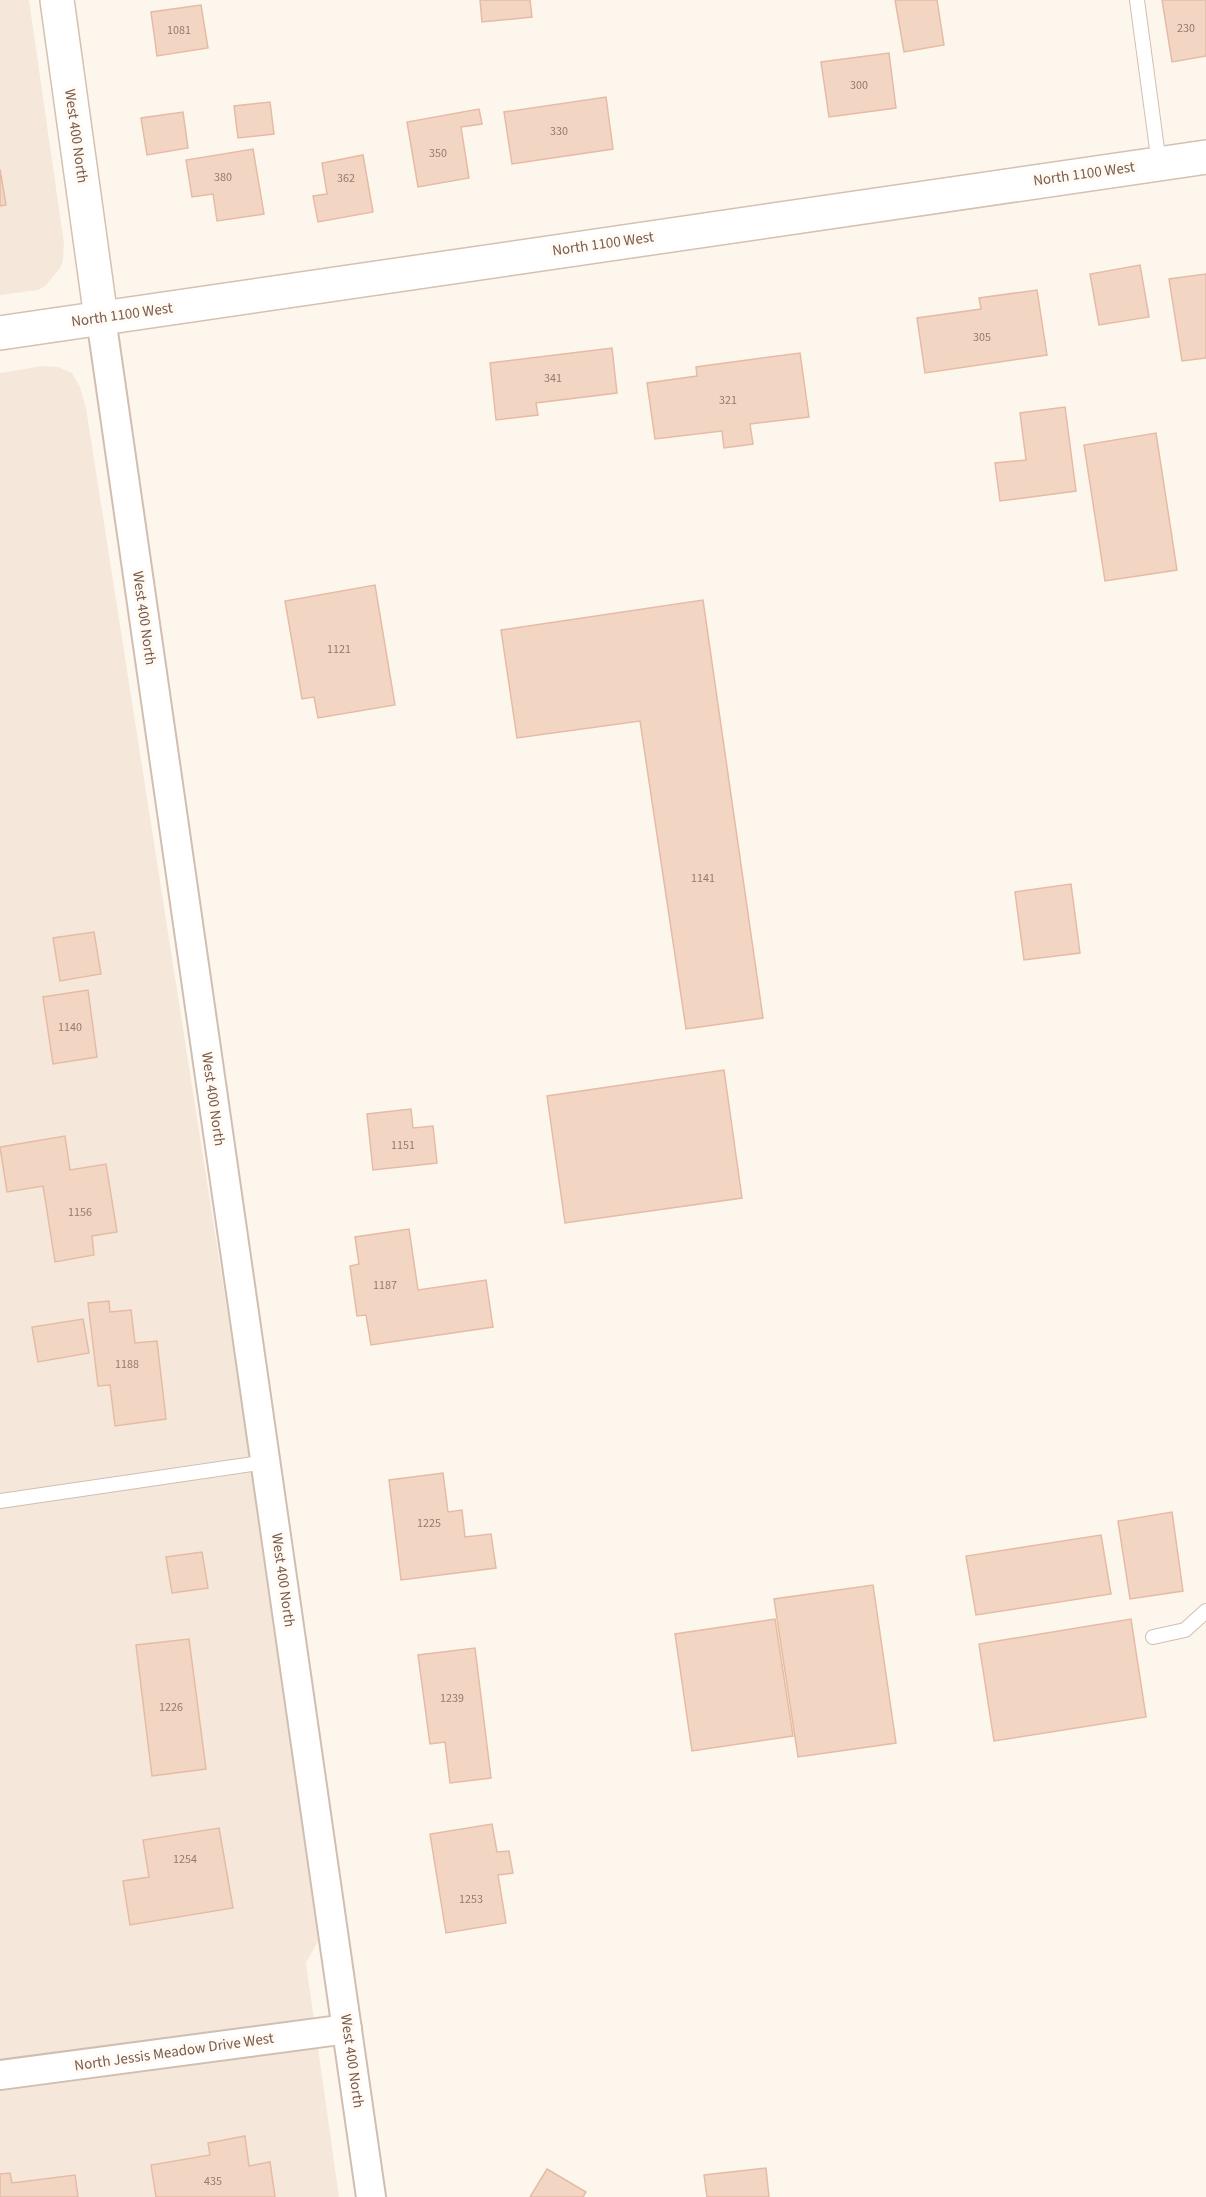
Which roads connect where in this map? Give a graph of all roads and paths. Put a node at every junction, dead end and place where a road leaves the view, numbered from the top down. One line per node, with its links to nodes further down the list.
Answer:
1 (57, 0): 5 (street, West 400 North)
2 (1137, 0): 4 (lane)
3 (1206, 157): 4 (street, North 1100 West)
4 (1159, 164): 5 (street, North 1100 West)
5 (101, 318): 6 (street, North 1100 West); 7 (street, West 400 North)
6 (0, 333)
7 (266, 1462): 8 (lane); 11 (street, West 400 North)
8 (0, 1500)
9 (1206, 1611): 10 (lane)
10 (1153, 1637)
11 (347, 2029): 12 (street, North Jessis Meadow Drive West); 13 (street, West 400 North)
12 (0, 2075)
13 (371, 2197)

